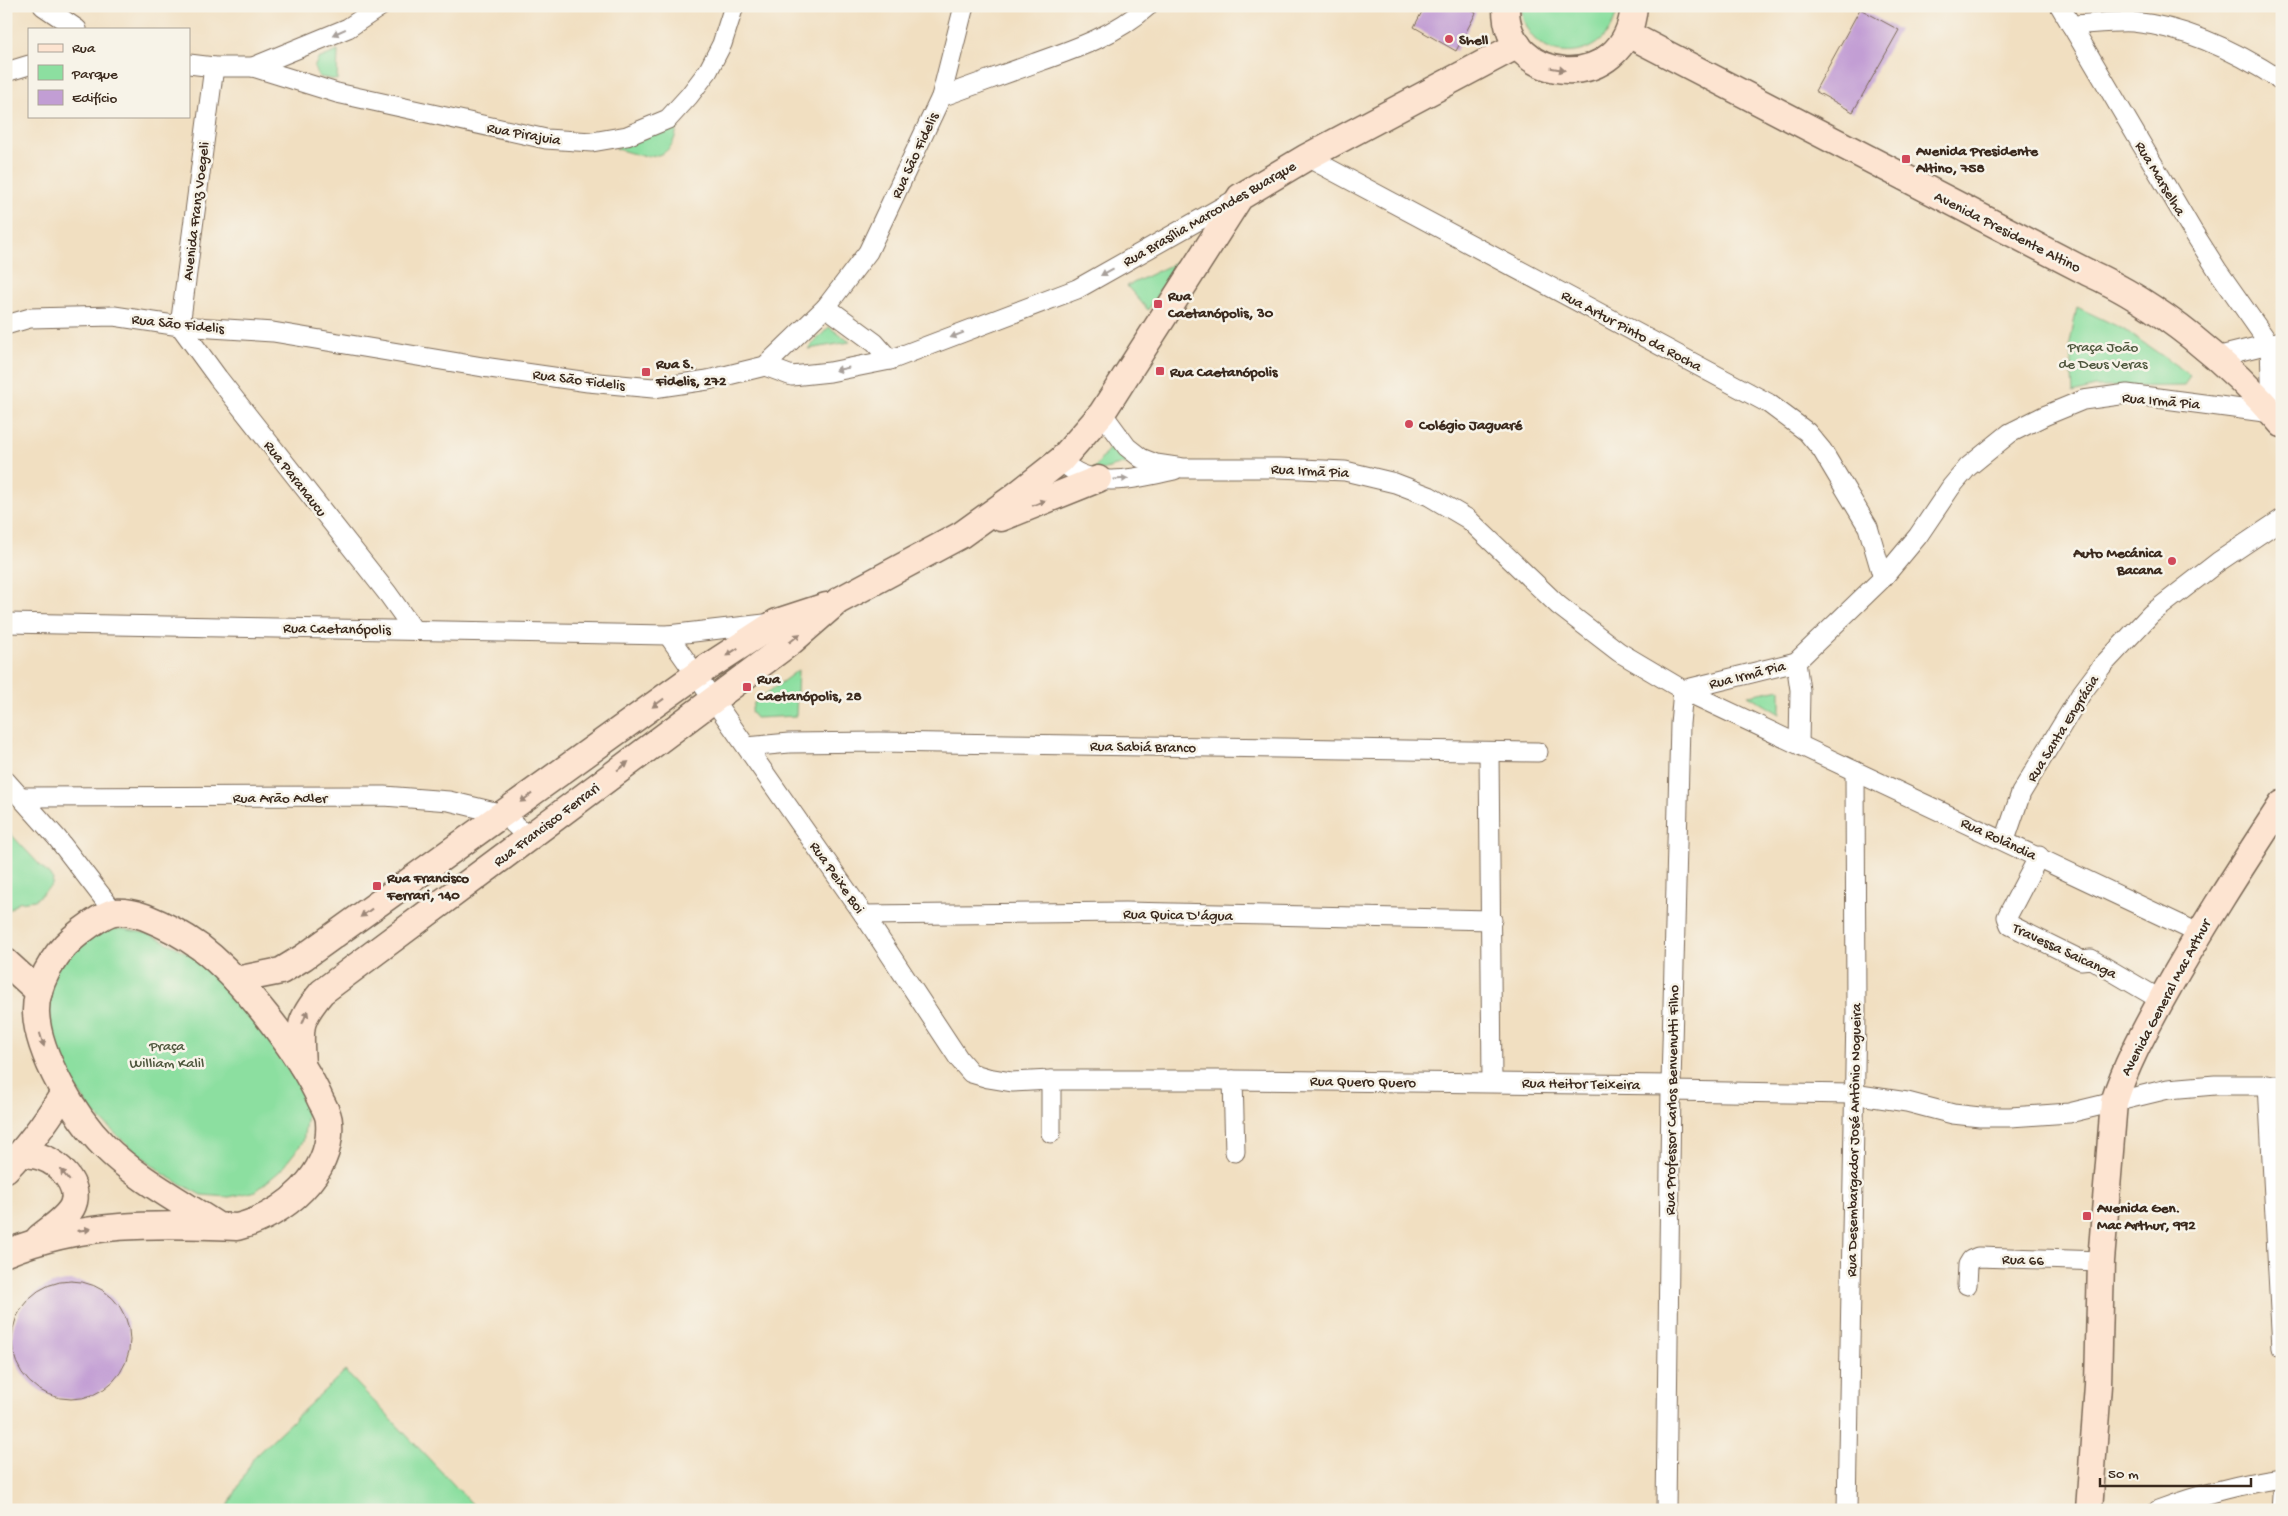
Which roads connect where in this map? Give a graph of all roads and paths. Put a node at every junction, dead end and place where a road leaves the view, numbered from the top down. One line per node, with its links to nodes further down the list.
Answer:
1 (43, 6): 10 (street)
2 (381, 6): 16 (street, one-way to 16)
3 (734, 6): 16 (street, Rua Pirajuia)
4 (964, 6): 19 (street, Rua São Fidelis)
5 (1148, 6): 19 (street)
6 (1506, 6): 12 (main road)
7 (1634, 6): 11 (main road)
8 (2060, 6): 9 (street, Rua Marselha)
9 (2071, 25): 18 (street); 25 (street, Rua Marselha)
10 (76, 28)
11 (1628, 34): 12 (main road, one-way to 11); 26 (main road, Avenida Presidente Altino)
12 (1518, 44): 20 (main road, Rua Brasília Marcondes Buarque)
13 (28, 64): 17 (street)
14 (190, 64): 15 (street)
15 (214, 67): 16 (street); 24 (street, Avenida Franz Voegeli)
16 (253, 67)
17 (6, 72)
18 (2282, 81)
19 (941, 97): 22 (street, Rua São Fidelis)
20 (1306, 157): 21 (main road, Rua Brasília Marcondes Buarque); 36 (street, Rua Artur Pinto da Rocha)
21 (1240, 197): 27 (street, Rua Brasília Marcondes Buarque, one-way to 27); 29 (main road, Rua Caetanópolis)
22 (826, 307): 27 (street); 28 (street, Rua São Fidelis)
23 (6, 325): 24 (street, Rua São Fidelis)
24 (180, 326): 28 (street, Rua São Fidelis); 40 (street, Rua Paranaucu)
25 (2276, 343): 26 (street); 30 (street)
26 (2216, 358): 30 (main road, Avenida Presidente Altino)
27 (890, 360): 28 (street, Rua Brasília Marcondes Buarque, one-way to 28)
28 (764, 366)
29 (1102, 413): 31 (main road, Rua Caetanópolis); 32 (street, Rua Irmã Pia)
30 (2277, 418): 36 (street, Rua Irmã Pia)
31 (1061, 460): 33 (street, Rua Irmã Pia); 35 (main road, Rua Caetanópolis)
32 (1183, 468): 33 (street, Rua Irmã Pia, one-way to 32); 44 (street, Rua Irmã Pia)
33 (1098, 479): 35 (main road, one-way to 33)
34 (2282, 518): 56 (street, Rua Santa Engrácia)
35 (961, 535): 37 (main road, Rua Caetanópolis)
36 (1883, 578): 42 (street, Rua Irmã Pia)
37 (838, 602): 38 (main road, Rua Caetanópolis); 45 (main road, Rua Caetanópolis, one-way to 37)
38 (777, 622): 41 (street, Rua Caetanópolis); 43 (main road, Rua Caetanópolis, one-way to 43)
39 (6, 623): 40 (street, Rua Caetanópolis)
40 (413, 629): 41 (street, Rua Caetanópolis)
41 (668, 634): 43 (street)
42 (1796, 662): 44 (street, Rua Irmã Pia); 46 (street)
43 (697, 674): 45 (street); 54 (main road, one-way to 54)
44 (1683, 690): 46 (street, Rua Rolândia); 72 (street, Rua Professor Carlos Benvenutti Filho)
45 (713, 698): 47 (street, Rua Peixe Boi); 55 (main road, Rua Francisco Ferrari, one-way to 45)
46 (1799, 744): 50 (street, Rua Rolândia)
47 (747, 747): 48 (street, Rua Sabiá Branco); 59 (street, Rua Peixe Boi)
48 (1489, 752): 49 (street, Rua Sabiá Branco); 60 (street)
49 (1538, 752)
50 (1855, 771): 56 (street, Rua Rolândia); 74 (street, Rua Desembargador José Antônio Nogueira)
51 (6, 781): 52 (street)
52 (21, 796): 54 (street, Rua Arão Adler); 58 (street)
53 (2282, 804): 61 (main road, Avenida General Mac Arthur)
54 (503, 814): 55 (street, Rua Arão Adler); 63 (main road, one-way to 63)
55 (528, 837): 67 (main road, Rua Francisco Ferrari, one-way to 55)
56 (2005, 840): 57 (street, Rua Rolândia)
57 (2039, 856): 61 (street, Rua Rolândia); 65 (street, Travessa Saicanga)
58 (114, 912): 63 (main road); 64 (main road)
59 (864, 915): 60 (street, Rua Quica D'água); 66 (street, Rua Peixe Boi)
60 (1492, 920): 70 (street)
61 (2198, 933): 65 (main road, Avenida General Mac Arthur)
62 (6, 962): 64 (main road)
63 (236, 980): 67 (main road)
64 (39, 992): 73 (main road, one-way to 73)
65 (2161, 1000): 75 (main road, Avenida General Mac Arthur)
66 (959, 1058): 68 (street, Rua Quero Quero)
67 (302, 1064): 79 (main road)
68 (1051, 1080): 69 (street, Rua Quero Quero); 76 (street)
69 (1233, 1080): 70 (street, Rua Quero Quero); 77 (street)
70 (1492, 1082): 72 (street, Rua Heitor Teixeira)
71 (2275, 1084): 75 (street, Rua Heitor Teixeira); 84 (street)
72 (1670, 1088): 74 (street, Rua Heitor Teixeira); 87 (street, Rua Professor Carlos Benvenutti Filho)
73 (64, 1093): 78 (main road); 79 (main road)
74 (1853, 1094): 75 (street, Rua Heitor Teixeira); 88 (street, Rua Desembargador José Antônio Nogueira)
75 (2114, 1102): 82 (main road, Avenida General Mac Arthur)
76 (1051, 1133)
77 (1235, 1152)
78 (14, 1161): 80 (main road, one-way to 78)
79 (218, 1226): 80 (main road, one-way to 79)
80 (37, 1240): 81 (main road)
81 (6, 1253)
82 (2101, 1261): 83 (street, Rua 66); 89 (main road, Avenida General Mac Arthur)
83 (1967, 1285)
84 (2282, 1348)
85 (2282, 1478): 90 (street)
86 (2282, 1495): 91 (street)
87 (1666, 1510)
88 (1848, 1510)
89 (2089, 1510)
90 (2158, 1510)
91 (2282, 1510)

